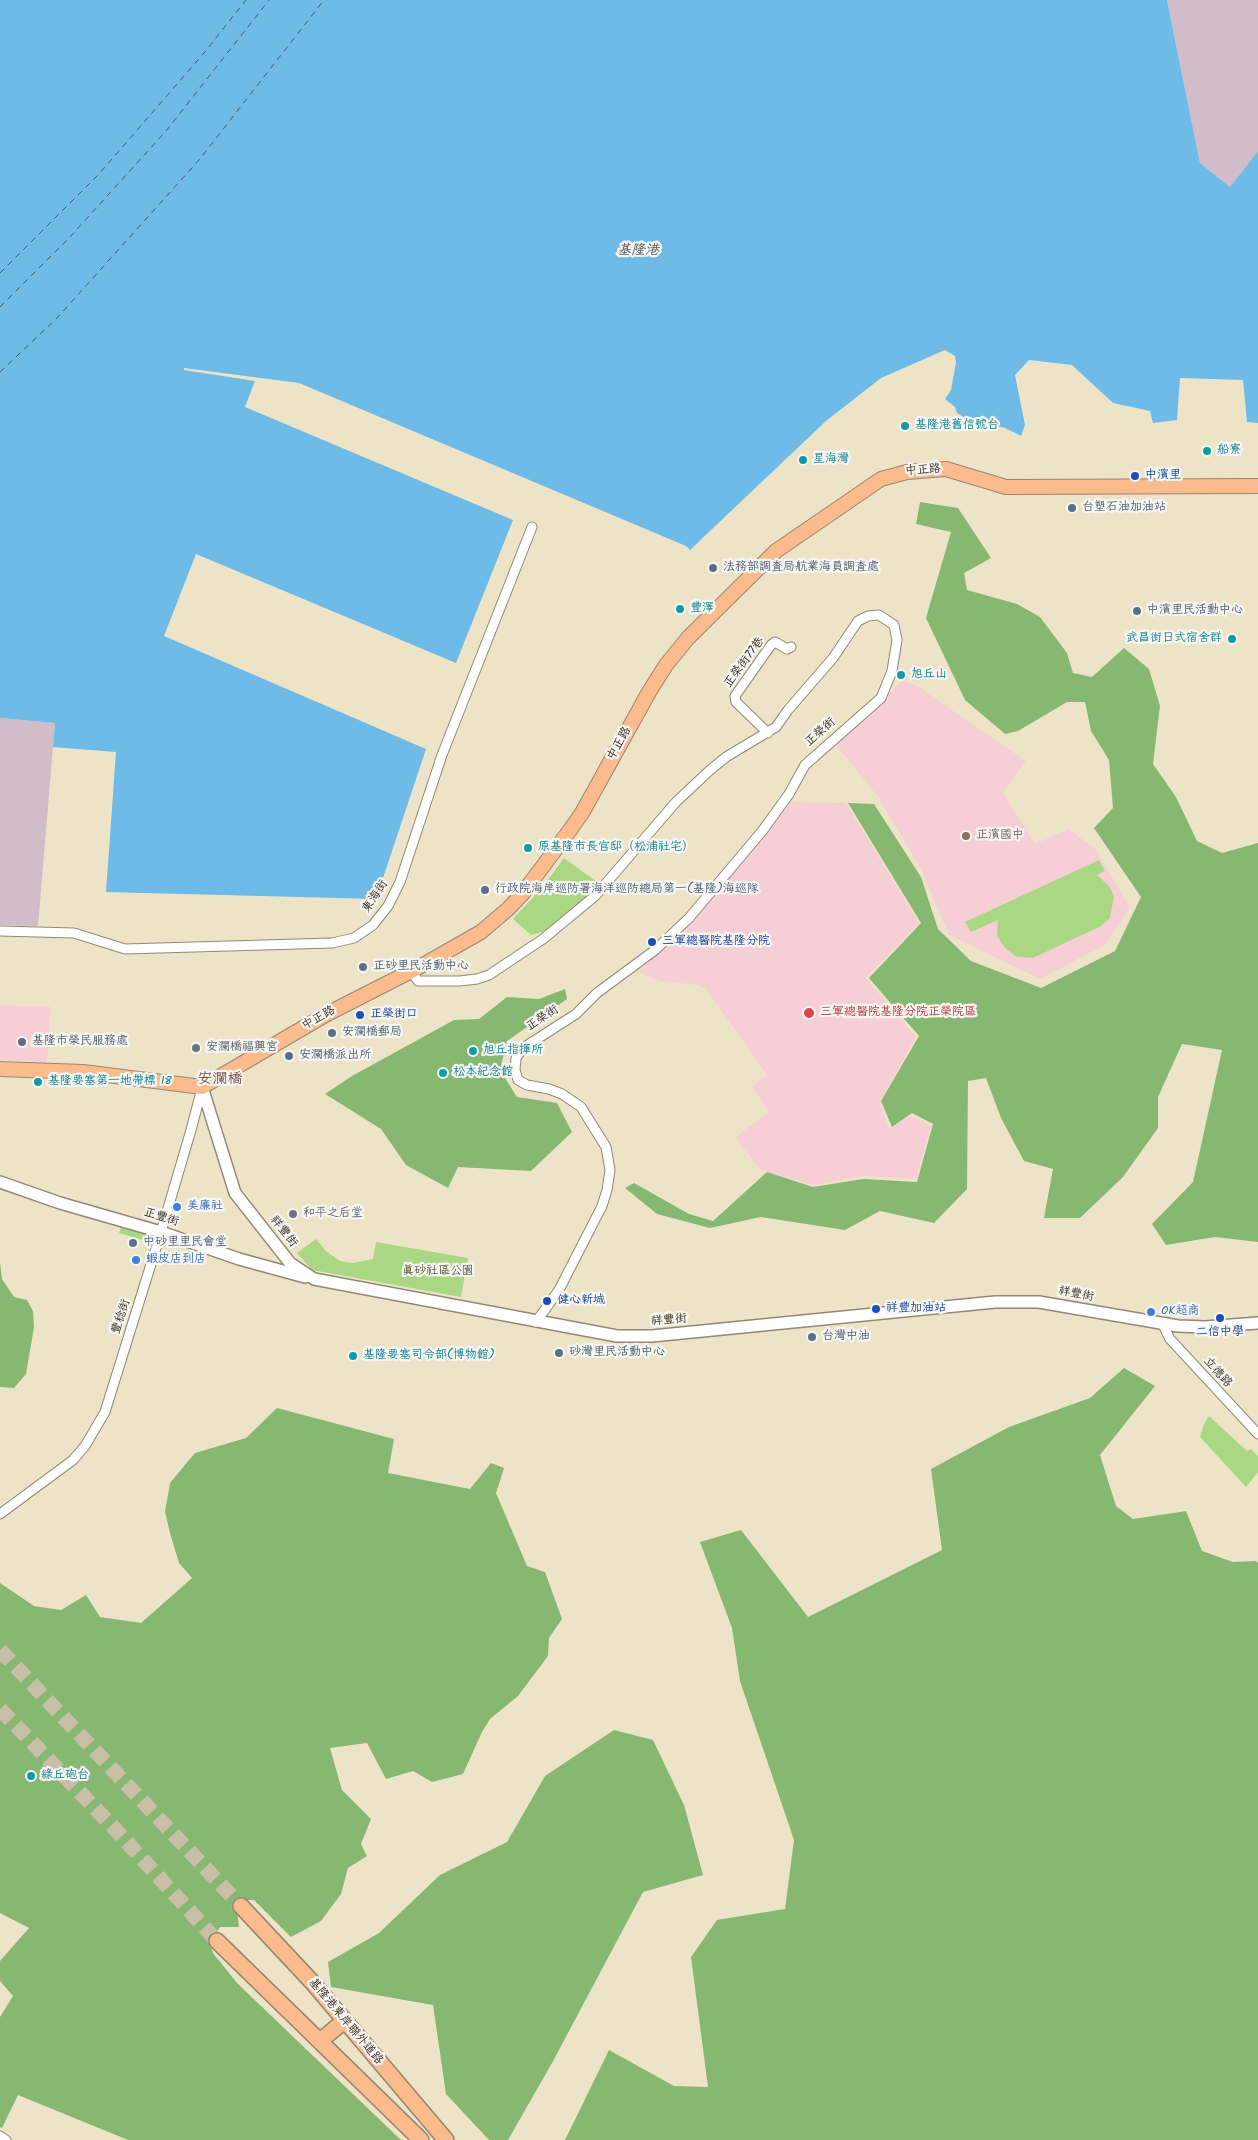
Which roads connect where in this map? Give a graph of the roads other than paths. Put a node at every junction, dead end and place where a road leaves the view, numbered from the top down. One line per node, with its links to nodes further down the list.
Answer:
1 (1258, 486): 6 (main road, 中正路)
2 (532, 527): 5 (street, 東海街)
3 (791, 647): 4 (street, 正榮街77巷)
4 (768, 733): 6 (street, 正榮街); 14 (street, 正榮街)
5 (0, 931)
6 (410, 971): 8 (main road, 中正路)
7 (0, 1069): 8 (main road)
8 (202, 1087): 10 (street, 豐稔街); 11 (street, 祥豐街)
9 (0, 1182): 10 (street, 正豐街)
10 (161, 1232): 12 (street, 正豐街); 18 (street, 豐稔街)
11 (282, 1252): 12 (street); 13 (street, 祥豐街)
12 (269, 1268): 13 (street, 正豐街)
13 (314, 1279): 14 (street, 祥豐街)
14 (536, 1322): 15 (street, 祥豐街)
15 (1162, 1323): 16 (street, 祥豐街); 17 (street, 立德路)
16 (1258, 1323)
17 (1258, 1434)
18 (0, 1514)
19 (241, 1906): 21 (highway, 基隆港東岸聯外道路)
20 (217, 1942): 22 (highway, 基隆港東岸聯外道路)
21 (344, 2021): 22 (highway); 26 (highway, 基隆港東岸聯外道路)
22 (320, 2042): 24 (highway, 基隆港東岸聯外道路)
23 (0, 2136): 25 (street)
24 (417, 2136)
25 (6, 2140)
26 (446, 2140)

